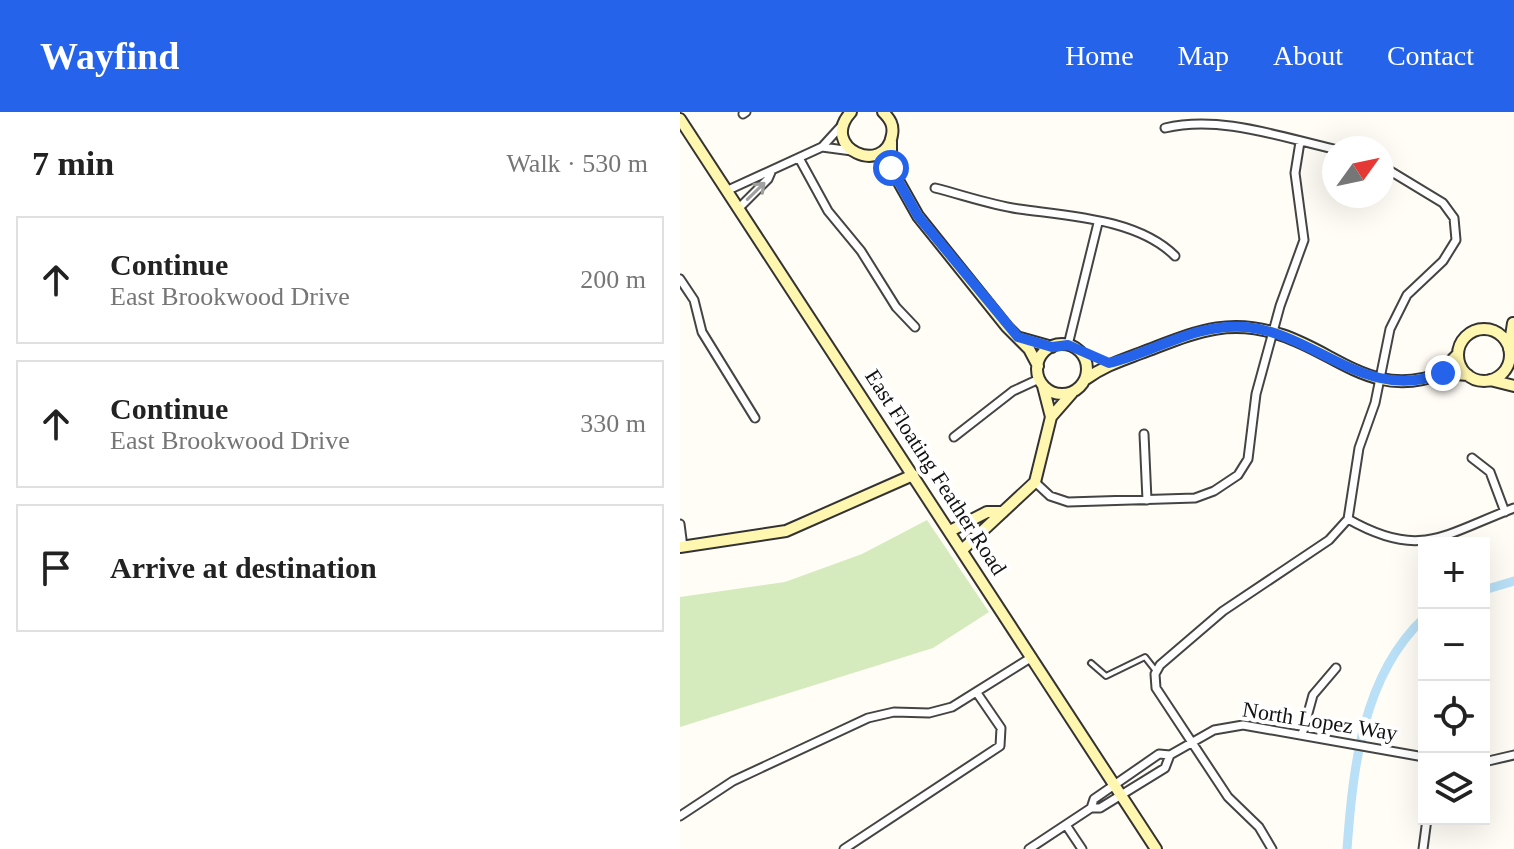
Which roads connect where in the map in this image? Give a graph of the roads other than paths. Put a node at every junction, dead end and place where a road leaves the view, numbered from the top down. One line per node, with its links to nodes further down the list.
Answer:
1 (883, 112): 5 (street)
2 (846, 116): 7 (street); 9 (street)
3 (680, 119): 16 (street, East Floating Feather Road)
4 (1165, 128): 6 (street)
5 (891, 139): 10 (street); 12 (street)
6 (1300, 142): 8 (street); 24 (street)
7 (822, 147): 9 (street); 11 (street)
8 (1322, 147)
9 (852, 151): 10 (street)
10 (866, 156): 12 (street)
11 (799, 158): 13 (street); 22 (street)
12 (891, 168): 25 (street)
13 (771, 172): 16 (street); 17 (street, one-way to 13)
14 (1394, 173): 36 (street)
15 (935, 188): 18 (street)
16 (726, 191): 17 (street, East Floating Feather Road)
17 (738, 209): 47 (street, East Floating Feather Road)
18 (1098, 223): 19 (street); 26 (street)
19 (1175, 256)
20 (680, 279): 43 (street)
21 (1513, 322): 23 (street); 28 (street)
22 (915, 327)
23 (1492, 330): 28 (street); 30 (street)
24 (1273, 332): 31 (street); 36 (street); 49 (street)
25 (1018, 337): 27 (street); 33 (street)
26 (1068, 345): 27 (street); 29 (street)
27 (1052, 347): 33 (street)
28 (1509, 349): 32 (street)
29 (1082, 353): 31 (street); 37 (street)
30 (1458, 354): 34 (street); 35 (street)
31 (1109, 363): 37 (street)
32 (1508, 365): 38 (street); 40 (street)
33 (1038, 366): 39 (street)
34 (1443, 373): 35 (street); 36 (street)
35 (1468, 375): 38 (street)
36 (1378, 378): 53 (street)
37 (1086, 379): 41 (street)
38 (1490, 380): 40 (street)
39 (1041, 382): 41 (street); 42 (street); 45 (street)
40 (1514, 385)
41 (1072, 393): 42 (street)
42 (1051, 417): 48 (street)
43 (755, 418)
44 (1144, 434): 49 (street)
45 (954, 437)
46 (1472, 458): 52 (street)
47 (913, 475): 55 (street, East Floating Feather Road); 56 (street)
48 (1035, 482): 49 (street); 51 (street)
49 (1147, 500)
50 (1514, 508): 52 (street)
51 (1003, 512): 55 (street); 57 (street)
52 (1505, 512): 53 (street)
53 (1348, 519): 61 (street)
54 (680, 524): 56 (street)
55 (950, 531): 57 (street, East Floating Feather Road)
56 (682, 547)
57 (962, 550): 58 (street, East Floating Feather Road)
58 (1032, 657): 62 (street); 69 (street, East Floating Feather Road)
59 (1091, 663): 61 (lane)
60 (1336, 668): 63 (street)
61 (1155, 672): 64 (street)
62 (977, 693): 72 (street); 75 (street)
63 (1302, 735): 64 (street, North Lopez Way); 67 (street, North Lopez Way)
64 (1192, 744): 65 (street, North Lopez Way); 79 (street)
65 (1170, 755): 69 (street, North Lopez Way); 70 (street, North Lopez Way)
66 (1514, 755): 68 (street)
67 (1418, 756)
68 (1490, 761)
69 (1115, 784): 70 (street, East Floating Feather Road); 71 (street, North Lopez Way)
70 (1121, 794): 71 (street, North Lopez Way); 78 (street, East Floating Feather Road)
71 (1091, 808): 73 (street)
72 (680, 816)
73 (1066, 825): 76 (street); 77 (street)
74 (1426, 825): 80 (street)
75 (844, 849)
76 (1029, 849)
77 (1082, 849)
78 (1156, 849)
79 (1272, 849)
80 (1423, 849)

